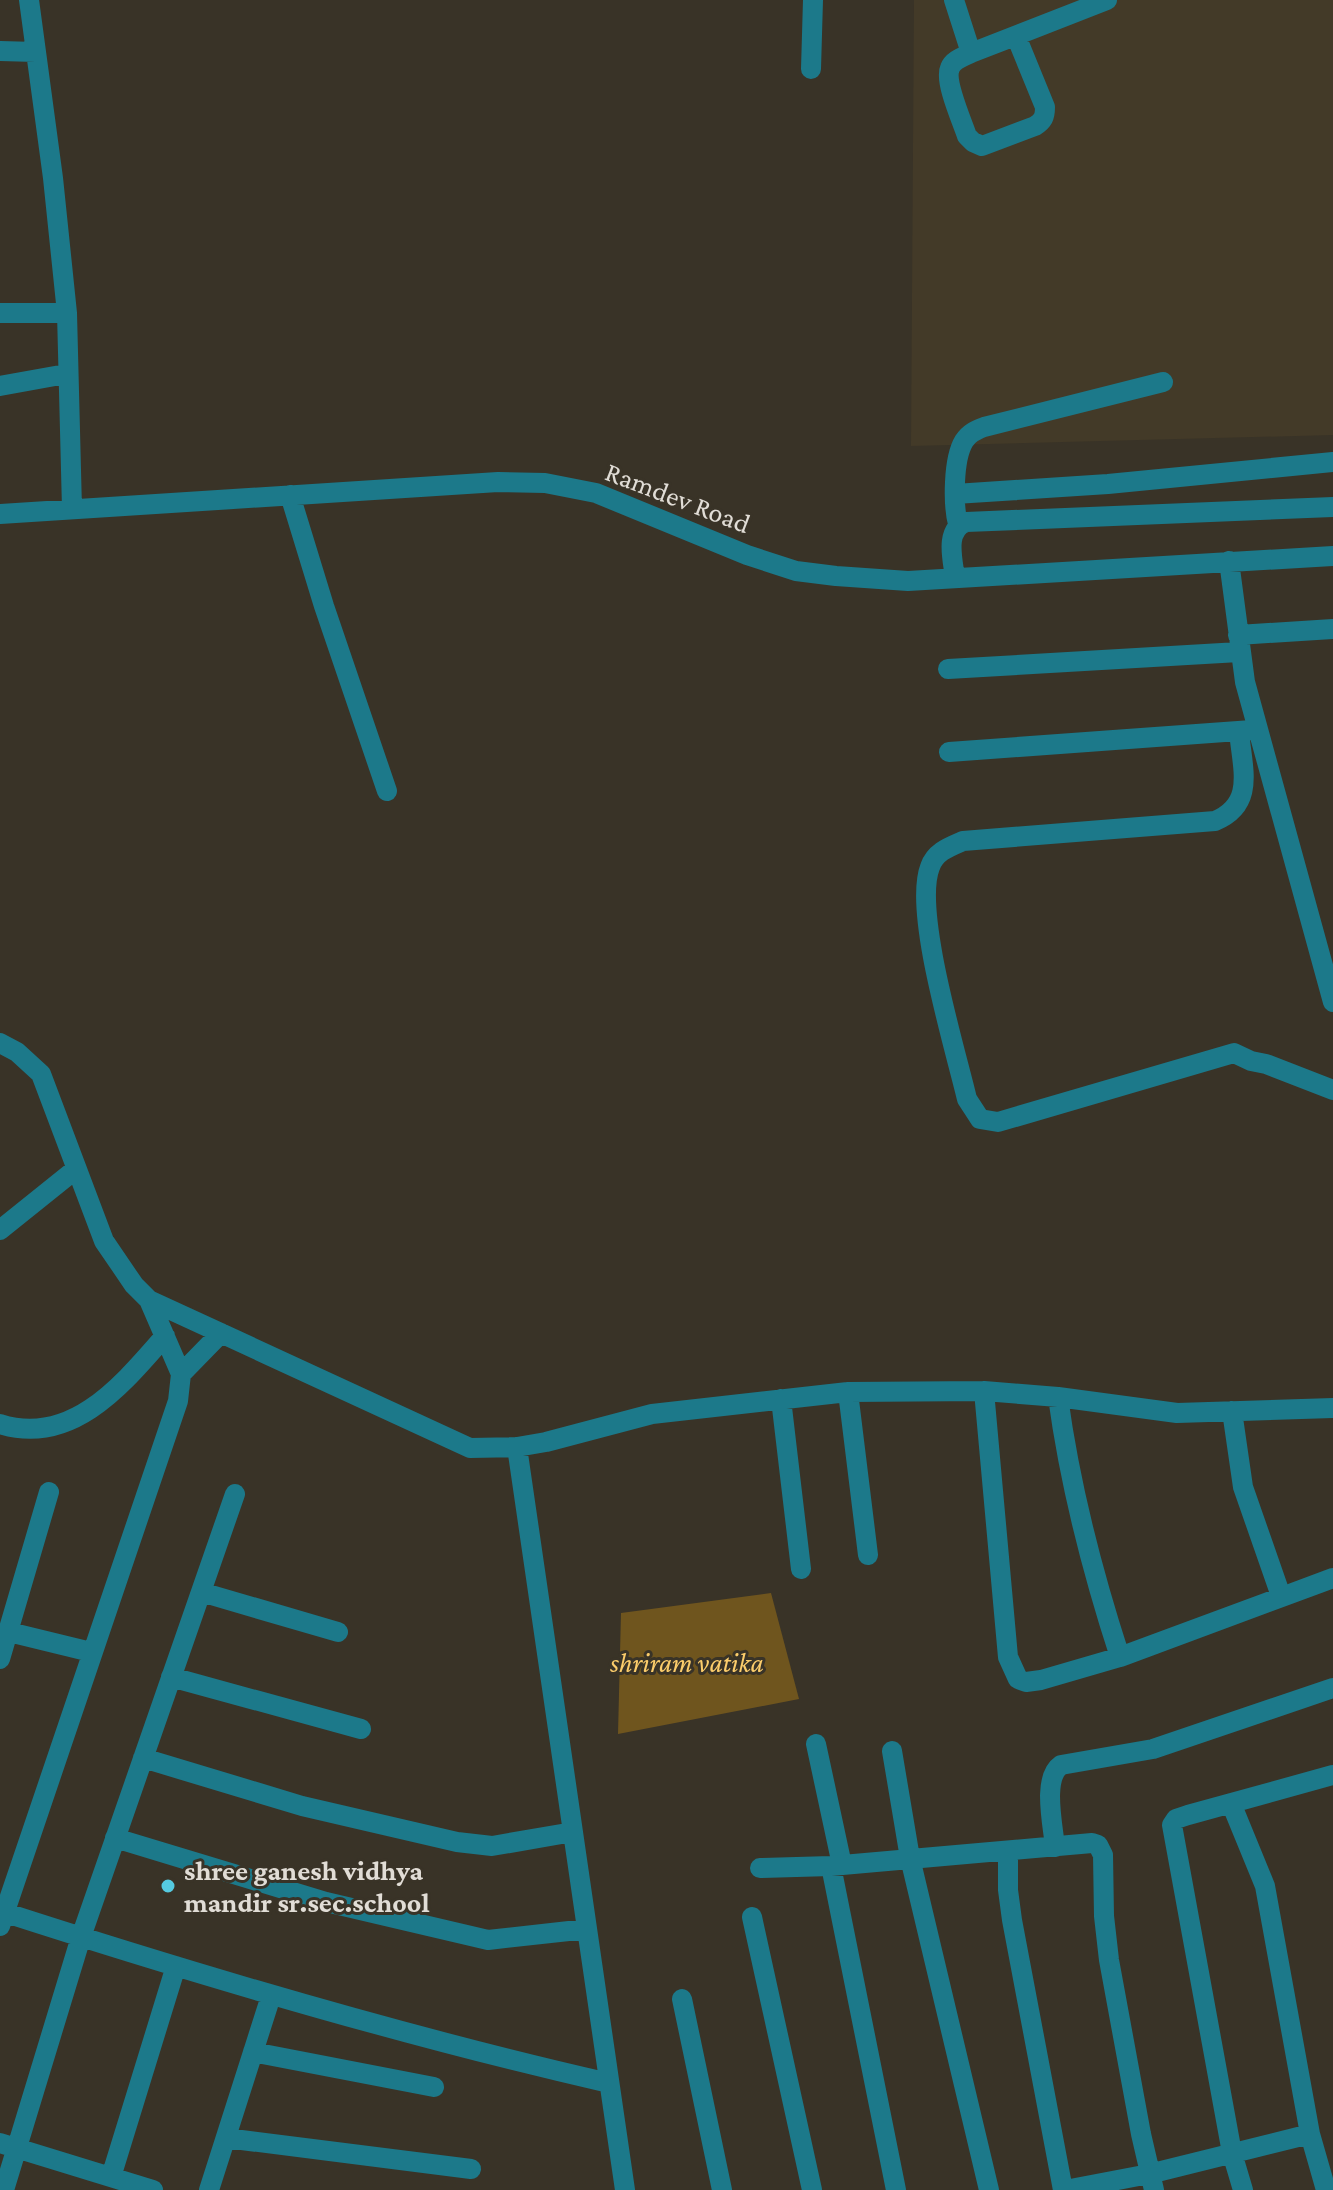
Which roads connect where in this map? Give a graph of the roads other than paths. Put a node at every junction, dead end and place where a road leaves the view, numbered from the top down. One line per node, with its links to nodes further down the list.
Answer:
1 (29, 0): 7 (street)
2 (813, 0): 9 (street)
3 (954, 0): 8 (street)
4 (1107, 0): 5 (street)
5 (1016, 36): 8 (street); 8 (street)
6 (0, 51): 7 (street)
7 (36, 52): 11 (street)
8 (971, 53)
9 (811, 69)
10 (0, 313): 11 (street)
11 (67, 313): 12 (street)
12 (66, 374): 14 (street); 19 (street)
13 (1163, 382): 16 (street)
14 (0, 386)
15 (1333, 462): 16 (street)
16 (955, 494): 21 (street)
17 (290, 495): 19 (street, Ramdev Road); 24 (street, Ramdev Road); 30 (street)
18 (1333, 507): 21 (street)
19 (72, 509): 20 (street, Ramdev Road)
20 (0, 514)
21 (954, 539): 24 (street)
22 (1333, 556): 23 (street, Ramdev Road)
23 (1229, 561): 24 (street, Ramdev Road); 26 (street)
24 (955, 578)
25 (1333, 629): 26 (street)
26 (1238, 644): 27 (street); 28 (street)
27 (948, 669)
28 (1249, 731): 29 (street); 31 (street); 33 (street)
29 (949, 752)
30 (387, 791)
31 (1333, 1002)
32 (0, 1043): 34 (street)
33 (1333, 1090)
34 (76, 1169): 35 (street); 36 (street)
35 (0, 1230)
36 (149, 1300): 37 (street); 38 (street)
37 (221, 1333): 39 (street); 47 (street)
38 (165, 1336): 39 (street); 46 (street)
39 (181, 1374): 57 (street)
40 (984, 1391): 41 (street); 42 (street); 58 (street)
41 (848, 1392): 43 (street); 50 (street)
42 (1058, 1397): 45 (street); 58 (street)
43 (781, 1399): 47 (street); 51 (street)
44 (1333, 1408): 45 (street)
45 (1232, 1411): 54 (street)
46 (0, 1424)
47 (517, 1447): 68 (street)
48 (49, 1492): 55 (street)
49 (235, 1494): 53 (street)
50 (868, 1555)
51 (801, 1569)
52 (1333, 1578): 54 (street)
53 (201, 1592): 56 (street); 60 (street)
54 (1281, 1596): 58 (street)
55 (9, 1632): 57 (street); 59 (street)
56 (338, 1632)
57 (91, 1652): 75 (street)
58 (1120, 1657)
59 (0, 1659)
60 (171, 1677): 62 (street); 65 (street)
61 (1333, 1688): 70 (street)
62 (361, 1729)
63 (816, 1744): 73 (street)
64 (892, 1751): 72 (street)
65 (143, 1758): 68 (street); 69 (street)
66 (1333, 1775): 67 (street)
67 (1231, 1803): 85 (street); 88 (street)
68 (573, 1832): 77 (street)
69 (115, 1838): 77 (street); 78 (street)
70 (1055, 1847): 71 (street); 92 (street)
71 (1008, 1852): 72 (street); 101 (street)
72 (910, 1858): 73 (street); 100 (street)
73 (836, 1866): 74 (street); 99 (street)
74 (760, 1868)
75 (1, 1916): 78 (street)
76 (752, 1917): 98 (street)
77 (587, 1929): 83 (street)
78 (81, 1937): 79 (street); 87 (street)
79 (176, 1966): 80 (street); 90 (street)
80 (271, 1996): 82 (street); 83 (street)
81 (682, 1999): 97 (street)
82 (253, 2052): 84 (street); 86 (street)
83 (609, 2083): 96 (street)
84 (434, 2087)
85 (1310, 2134): 88 (street); 103 (street)
86 (226, 2138): 89 (street); 95 (street)
87 (8, 2146): 91 (street); 93 (street)
88 (1232, 2153): 92 (street); 102 (street)
89 (471, 2169)
90 (111, 2177): 91 (street); 94 (street)
91 (87, 2180)
92 (1152, 2182): 101 (street)
93 (4, 2190)
94 (153, 2190)
95 (209, 2190)
96 (625, 2190)
97 (722, 2190)
98 (812, 2190)
99 (896, 2190)
100 (989, 2190)
101 (1064, 2190)
102 (1243, 2190)
103 (1326, 2190)

